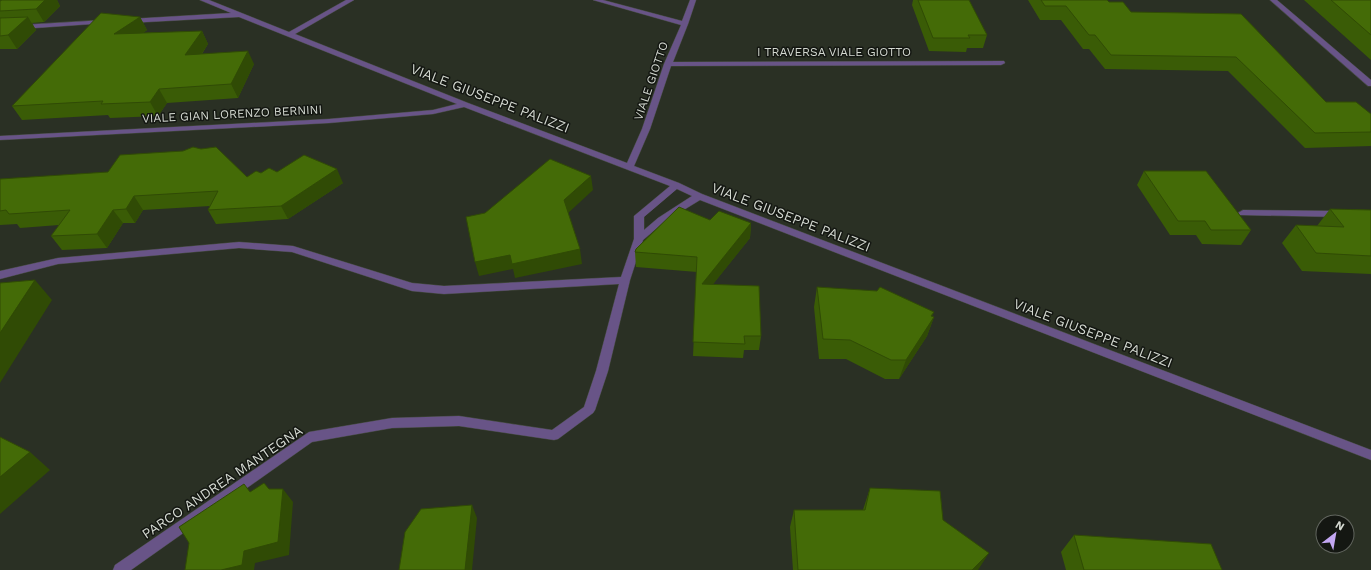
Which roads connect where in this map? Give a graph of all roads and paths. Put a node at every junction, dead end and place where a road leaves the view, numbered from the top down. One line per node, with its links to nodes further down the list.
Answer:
1 (203, 0): 6 (street, VIALE GIUSEPPE PALIZZI)
2 (351, 0): 11 (street)
3 (596, 0): 9 (street)
4 (693, 0): 9 (street, VIALE GIOTTO)
5 (1273, 0): 14 (street)
6 (240, 15): 7 (street); 11 (street, VIALE GIUSEPPE PALIZZI)
7 (123, 21)
8 (115, 22): 10 (street)
9 (685, 24): 13 (street, VIALE GIOTTO)
10 (16, 28)
11 (290, 34): 15 (street, VIALE GIUSEPPE PALIZZI)
12 (1001, 63): 13 (street, I TRAVERSA VIALE GIOTTO)
13 (668, 64): 17 (street, VIALE GIOTTO)
14 (1371, 84)
15 (465, 105): 16 (street, VIALE GIAN LORENZO BERNINI); 17 (street, VIALE GIUSEPPE PALIZZI)
16 (0, 138)
17 (629, 167): 18 (street, VIALE GIUSEPPE PALIZZI)
18 (676, 185): 19 (street, VIALE GIUSEPPE PALIZZI); 22 (street)
19 (699, 196): 22 (street); 25 (street, VIALE GIUSEPPE PALIZZI)
20 (1243, 212): 21 (street)
21 (1347, 214)
22 (639, 239): 24 (street, PARCO ANDREA MANTEGNA)
23 (0, 275): 24 (street)
24 (625, 280): 26 (street, PARCO ANDREA MANTEGNA)
25 (1371, 455)
26 (120, 570)

